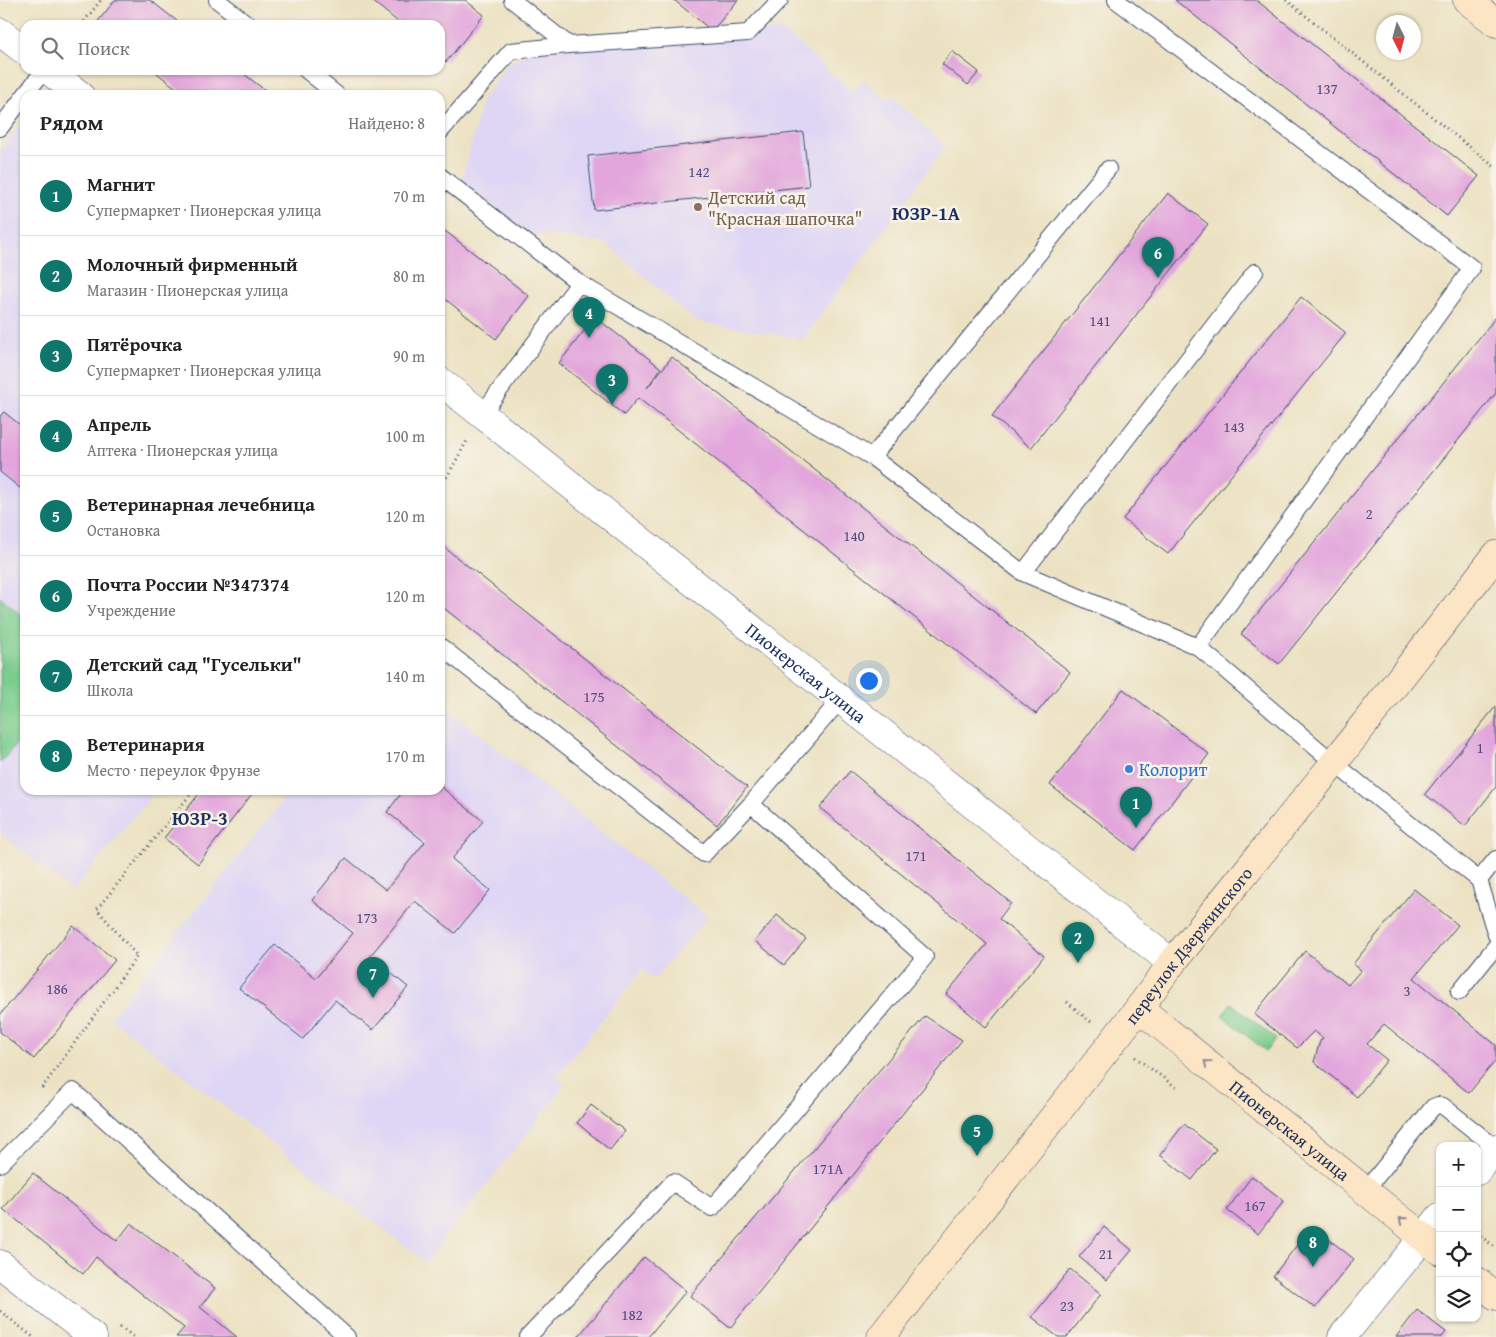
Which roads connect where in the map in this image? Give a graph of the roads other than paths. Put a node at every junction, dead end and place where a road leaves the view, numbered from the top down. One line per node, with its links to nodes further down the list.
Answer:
1 (217, 0): 6 (lane)
2 (512, 0): 9 (lane)
3 (780, 0): 9 (lane)
4 (1116, 0): 29 (lane)
5 (1467, 0): 7 (street)
6 (243, 20)
7 (1496, 23)
8 (0, 32): 10 (street)
9 (568, 45): 18 (lane)
10 (20, 48)
11 (40, 75): 14 (lane)
12 (54, 75): 15 (street)
13 (312, 75): 16 (lane)
14 (29, 90)
15 (74, 90)
16 (331, 90)
17 (20, 102): 19 (lane)
18 (445, 126)
19 (0, 128)
20 (1108, 169): 26 (lane)
21 (445, 180): 23 (lane)
22 (1255, 272): 28 (lane)
23 (579, 283): 25 (lane); 26 (lane)
24 (445, 385): 25 (street, Пионерская улица)
25 (482, 414): 31 (street, Пионерская улица)
26 (872, 457): 28 (lane)
27 (1496, 555): 32 (street, переулок Дзержинского)
28 (1023, 573): 29 (lane)
29 (1198, 647): 32 (lane)
30 (445, 650): 33 (lane)
31 (841, 699): 33 (lane); 38 (street, Пионерская улица)
32 (1334, 763): 35 (lane); 38 (street, переулок Дзержинского)
33 (751, 804): 51 (lane)
34 (1496, 859): 35 (lane)
35 (1479, 880): 36 (lane)
36 (1496, 935)
37 (1496, 946): 39 (lane)
38 (1172, 963): 40 (street, переулок Дзержинского)
39 (1459, 992)
40 (1139, 1008): 44 (street, Пионерская улица, one-way to 40); 52 (street, переулок Дзержинского)
41 (1496, 1148): 43 (street); 44 (lane)
42 (0, 1164): 50 (lane)
43 (1481, 1166)
44 (1365, 1191): 45 (street, Пионерская улица, one-way to 44)
45 (1434, 1235): 53 (street)
46 (0, 1264): 49 (street)
47 (1481, 1284): 48 (street)
48 (1496, 1296)
49 (93, 1337)
50 (347, 1337)
51 (528, 1337)
52 (880, 1337)
53 (1342, 1337)

